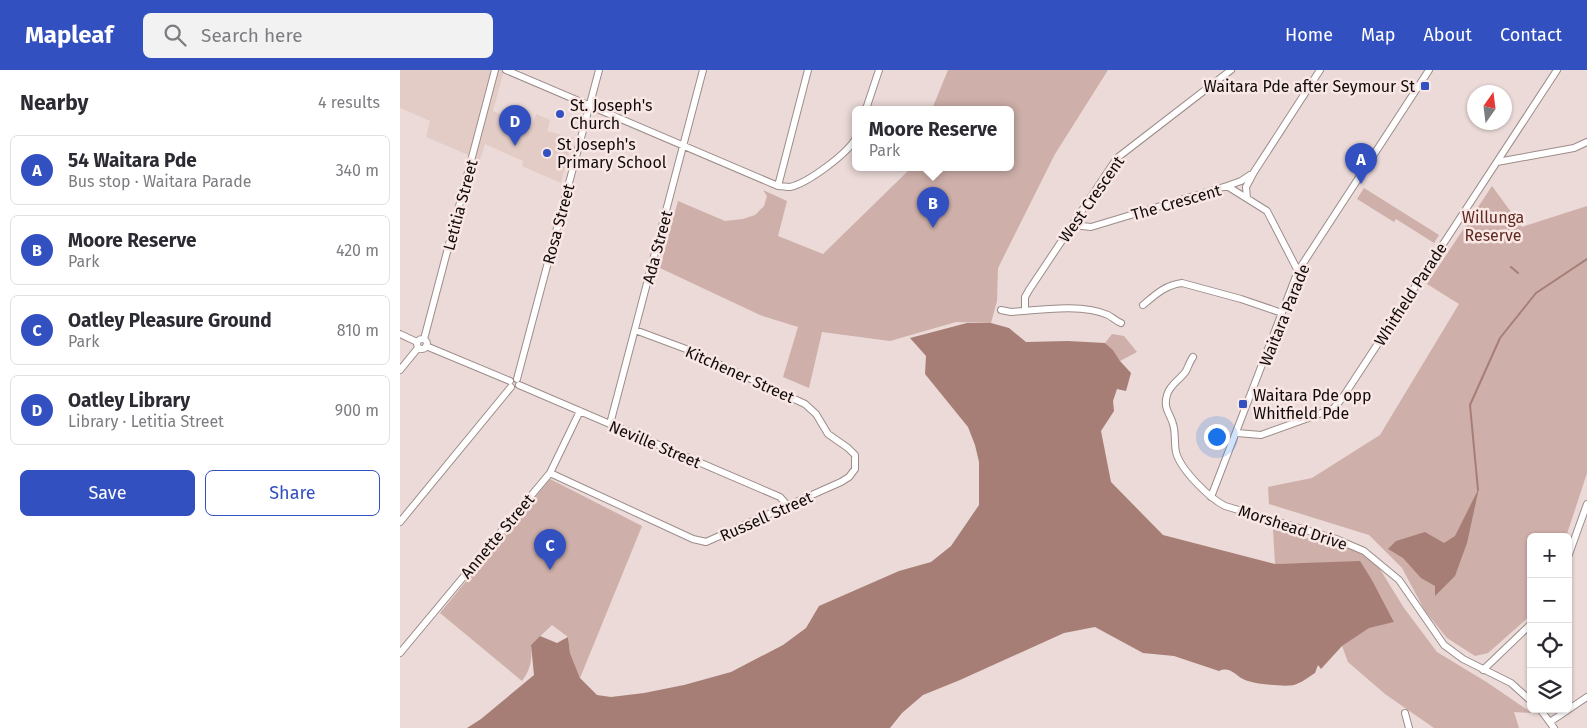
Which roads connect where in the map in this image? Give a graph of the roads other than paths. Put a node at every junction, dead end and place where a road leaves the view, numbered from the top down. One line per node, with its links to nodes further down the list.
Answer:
1 (495, 70): 30 (street, Letitia Street)
2 (506, 70): 11 (street)
3 (599, 70): 11 (street, Rosa Street)
4 (703, 70): 15 (street, Ada Street)
5 (808, 70): 18 (street)
6 (879, 70): 12 (street)
7 (1231, 70): 21 (street, West Crescent)
8 (1320, 70): 17 (street)
9 (1429, 70): 22 (street, Waitara Parade)
10 (1557, 70): 16 (street, Whitfield Parade)
11 (590, 106): 15 (street); 34 (street, Rosa Street)
12 (867, 106)
13 (1587, 142): 16 (street)
14 (852, 144): 18 (street)
15 (683, 146): 18 (street); 28 (street, Ada Street)
16 (1497, 162): 38 (street, Whitfield Parade)
17 (1254, 172): 19 (street); 20 (street)
18 (778, 186)
19 (1227, 186): 20 (street, The Crescent); 21 (street, The Crescent)
20 (1247, 198): 22 (street, The Crescent)
21 (1072, 225): 25 (street, West Crescent)
22 (1298, 271): 26 (street, Waitara Parade)
23 (1143, 305): 26 (street)
24 (1001, 310): 25 (street)
25 (1025, 311): 27 (street)
26 (1282, 313): 38 (street, Waitara Parade)
27 (1121, 323)
28 (635, 330): 37 (street, Ada Street); 39 (street, Kitchener Street)
29 (400, 334): 31 (street)
30 (425, 343): 31 (street); 35 (street)
31 (418, 345): 33 (street)
32 (1192, 357): 41 (street, Morshead Drive)
33 (400, 370)
34 (518, 382): 35 (street); 36 (street, Neville Street)
35 (510, 384): 44 (street)
36 (580, 411): 37 (street, Neville Street); 40 (street, Annette Street)
37 (610, 424): 42 (street, Neville Street)
38 (1237, 432): 41 (street, Waitara Parade)
39 (855, 455): 42 (street, Russell Street)
40 (550, 473): 42 (street, Russell Street); 47 (street, Annette Street)
41 (1212, 498): 48 (street, Morshead Drive)
42 (788, 506)
43 (1587, 506): 45 (street)
44 (400, 522)
45 (1572, 546)
46 (1527, 628): 48 (street)
47 (400, 653)
48 (1484, 670): 49 (street, Morshead Drive)
49 (1527, 697)
50 (1587, 697): 53 (street)
51 (1405, 713): 54 (street)
52 (1543, 713): 53 (street)
53 (1552, 725)
54 (1409, 728)

